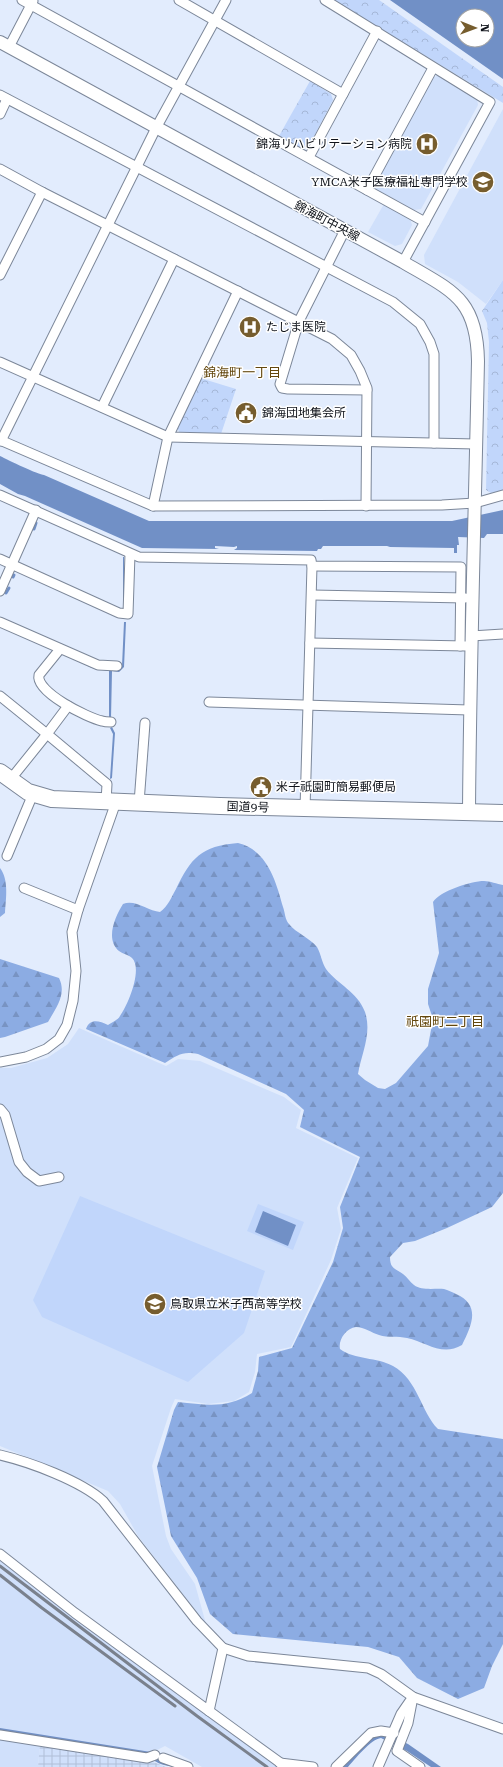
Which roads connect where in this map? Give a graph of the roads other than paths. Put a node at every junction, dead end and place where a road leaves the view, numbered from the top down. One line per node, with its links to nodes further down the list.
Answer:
1 (22, 0): 5 (street)
2 (179, 0): 6 (street)
3 (226, 0): 6 (street)
4 (325, 0): 7 (street)
5 (33, 3): 8 (street); 10 (street)
6 (214, 21): 10 (street); 11 (street)
7 (377, 31): 9 (street); 11 (street)
8 (4, 44): 14 (street, 錦海町中央線)
9 (433, 68): 18 (street); 20 (street)
10 (179, 87): 14 (street); 15 (street)
11 (343, 94): 15 (street)
12 (4, 97): 13 (street); 16 (street)
13 (0, 114)
14 (156, 128): 16 (street); 22 (street, 錦海町中央線)
15 (309, 157): 18 (street)
16 (137, 166): 21 (street); 25 (street)
17 (0, 169): 19 (street)
18 (366, 190): 20 (street)
19 (42, 192): 21 (street); 26 (street)
20 (425, 222): 24 (street)
21 (108, 224): 23 (street); 30 (street)
22 (345, 230): 24 (street, 錦海町中央線); 25 (street)
23 (174, 259): 27 (street); 32 (street)
24 (403, 262): 37 (street, 錦海町中央線)
25 (326, 266): 28 (street); 36 (street)
26 (0, 275)
27 (238, 292): 28 (street); 33 (street)
28 (299, 321): 31 (street); 31 (street)
29 (0, 362): 30 (street)
30 (33, 377): 32 (street); 34 (street)
31 (367, 390): 35 (street)
32 (102, 407): 33 (street)
33 (168, 437): 35 (street); 40 (street)
34 (1, 440): 40 (street)
35 (367, 442): 36 (street); 41 (street)
36 (434, 443): 37 (street)
37 (476, 444): 42 (street, 錦海町中央線)
38 (0, 495): 43 (street)
39 (503, 495): 42 (street)
40 (152, 506): 41 (street)
41 (366, 506): 42 (street)
42 (475, 509): 50 (street, 錦海町中央線)
43 (36, 510): 44 (street); 46 (street)
44 (130, 554): 46 (street); 47 (street)
45 (0, 559): 46 (street)
46 (11, 564): 48 (street)
47 (312, 566): 49 (street); 50 (street)
48 (0, 591)
49 (312, 595): 50 (street); 54 (street)
50 (466, 598): 53 (street, 錦海町中央線)
51 (0, 622): 55 (street)
52 (503, 634): 53 (street)
53 (467, 642): 54 (street); 61 (street, 錦海町中央線)
54 (310, 644): 59 (street)
55 (60, 648): 56 (street); 60 (street)
56 (118, 666)
57 (0, 696): 64 (street)
58 (209, 702): 59 (street)
59 (308, 705): 61 (street); 69 (street)
60 (68, 706): 62 (street); 64 (street)
61 (469, 710): 70 (street, 錦海町中央線)
62 (111, 722)
63 (145, 723): 68 (street)
64 (47, 734): 65 (street); 67 (street)
65 (5, 776): 66 (highway, 国道9号)
66 (33, 794): 67 (highway, 国道9号); 72 (street)
67 (111, 802): 68 (highway, 国道9号); 74 (street)
68 (139, 803): 69 (highway, 国道9号)
69 (304, 809): 70 (highway, 国道9号)
70 (469, 812): 71 (highway, 国道9号)
71 (503, 813)
72 (7, 856)
73 (24, 888): 74 (street)
74 (78, 910): 75 (street)
75 (0, 1062)
76 (0, 1109): 77 (street)
77 (59, 1177)
78 (0, 1455): 80 (street)
79 (0, 1554): 82 (street)
80 (223, 1648): 81 (street); 82 (street)
81 (413, 1697): 83 (street); 85 (street)
82 (209, 1711): 86 (street)
83 (503, 1729)
84 (0, 1735): 87 (street)
85 (397, 1735): 89 (street); 90 (street); 91 (street)
86 (283, 1765): 88 (street)
87 (188, 1767)
88 (313, 1767)
89 (336, 1767)
90 (378, 1767)
91 (420, 1767)

